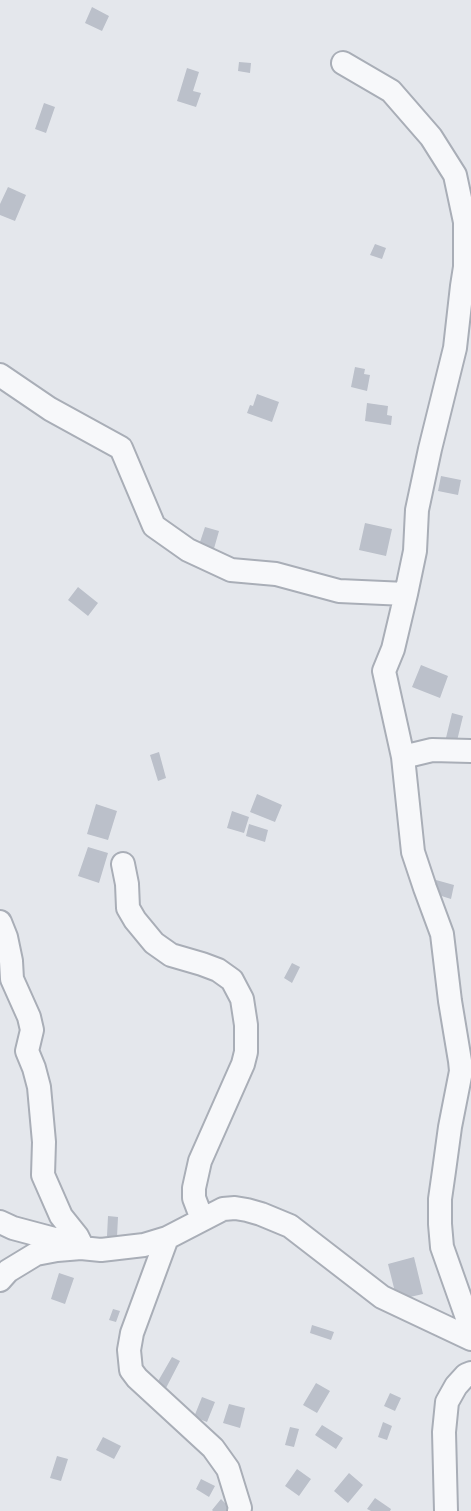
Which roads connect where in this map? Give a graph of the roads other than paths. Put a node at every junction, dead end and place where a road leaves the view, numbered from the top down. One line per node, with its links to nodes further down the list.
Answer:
1 (343, 63): 2 (street)
2 (468, 213): 3 (street)
3 (463, 354): 5 (street)
4 (0, 375): 5 (street)
5 (406, 594): 7 (street)
6 (471, 751): 7 (street)
7 (403, 758): 15 (street)
8 (123, 864): 10 (street)
9 (0, 922): 13 (street)
10 (202, 1219): 12 (street); 16 (street)
11 (0, 1222): 13 (street)
12 (167, 1238): 13 (street); 18 (street)
13 (79, 1248): 14 (street)
14 (0, 1280)
15 (471, 1329)
16 (471, 1339)
17 (471, 1373): 19 (street)
18 (239, 1511)
19 (446, 1511)

